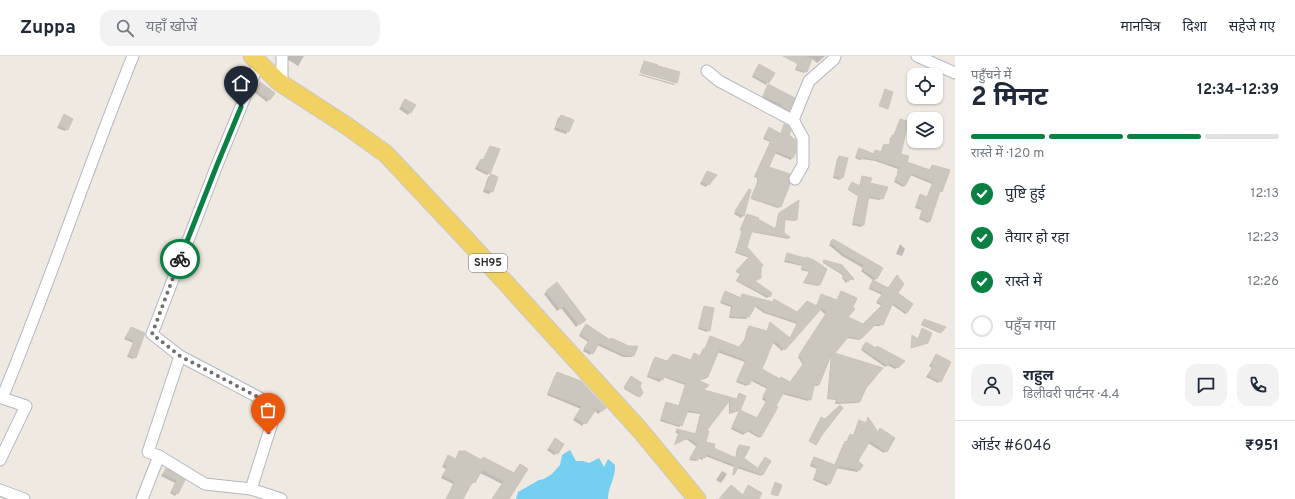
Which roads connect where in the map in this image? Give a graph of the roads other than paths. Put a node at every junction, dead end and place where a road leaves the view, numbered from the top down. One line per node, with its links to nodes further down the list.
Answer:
1 (133, 56): 13 (street)
2 (282, 56): 8 (street)
3 (836, 56): 9 (street)
4 (917, 56): 7 (street)
5 (255, 60): 8 (main road, SH95); 11 (street)
6 (707, 71): 9 (street)
7 (955, 73)
8 (282, 84): 19 (main road, SH95)
9 (794, 121): 10 (street)
10 (795, 179)
11 (180, 356): 12 (street); 14 (street)
12 (159, 456): 14 (street); 17 (street)
13 (0, 460)
14 (251, 489): 18 (street)
15 (0, 490): 16 (street)
16 (24, 499)
17 (142, 499)
18 (281, 499)
19 (697, 499)

